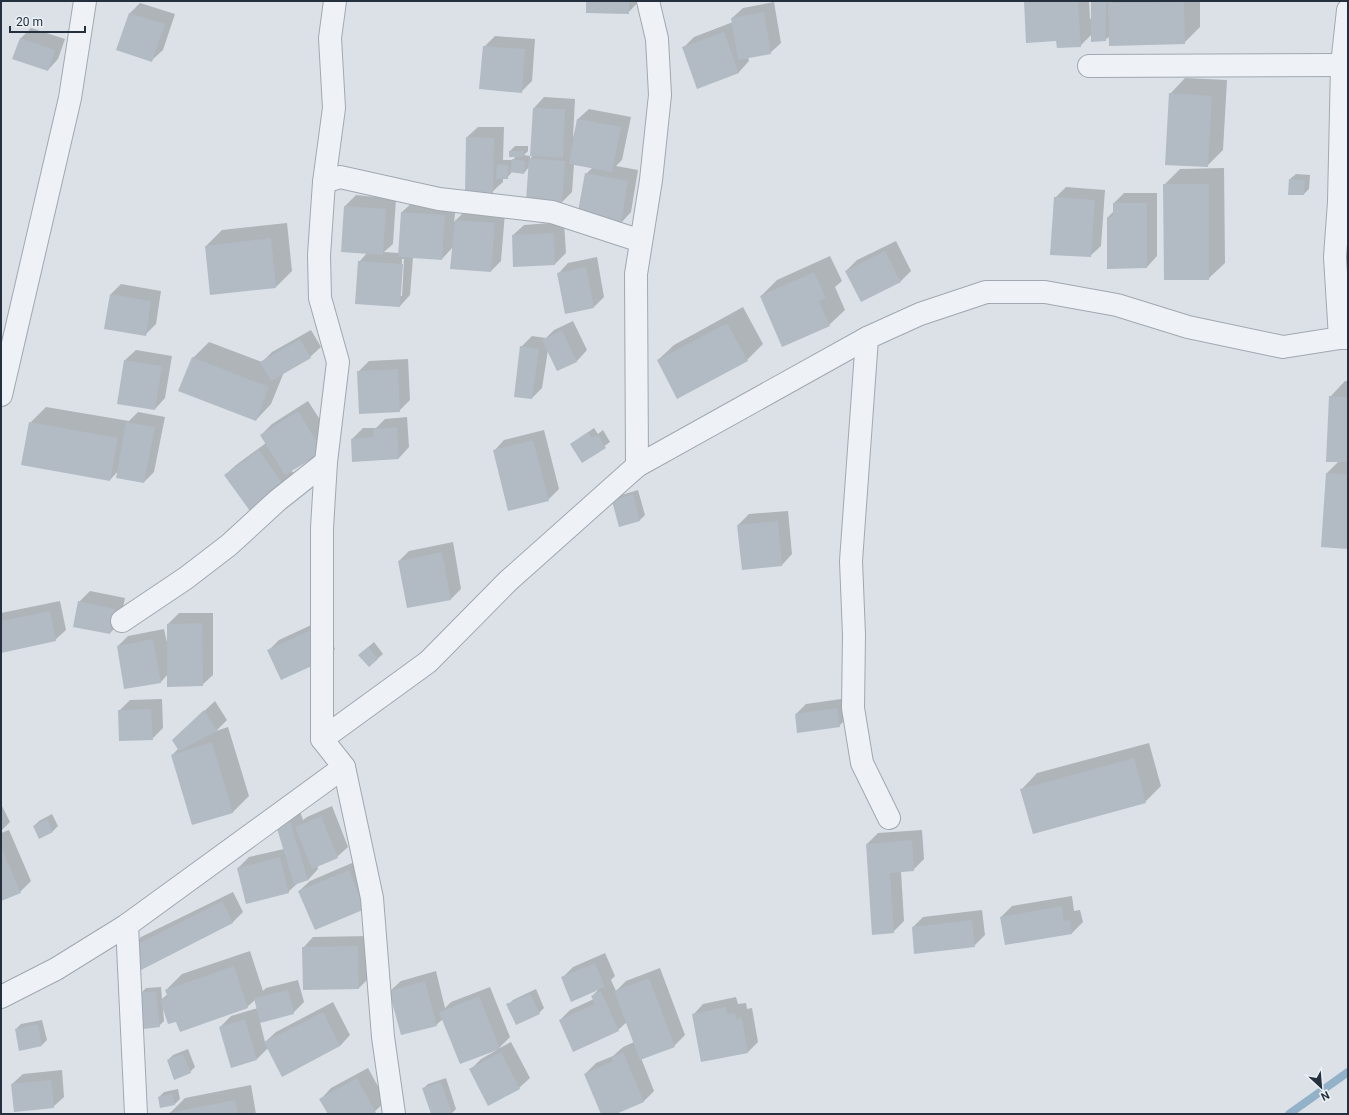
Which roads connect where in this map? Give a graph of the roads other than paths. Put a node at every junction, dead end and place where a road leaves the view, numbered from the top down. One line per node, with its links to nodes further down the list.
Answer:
1 (85, 1): 11 (street)
2 (334, 1): 7 (street)
3 (648, 1): 8 (street)
4 (1348, 10): 5 (street)
5 (1342, 64): 6 (street); 10 (street)
6 (1089, 66)
7 (324, 182): 8 (street); 12 (street)
8 (642, 241): 13 (street)
9 (867, 338): 10 (street); 13 (street); 17 (street)
10 (1344, 338)
11 (1, 395)
12 (326, 462): 14 (street); 15 (street)
13 (637, 466): 15 (street)
14 (122, 621)
15 (322, 739): 16 (street)
16 (344, 767): 18 (street); 21 (street)
17 (889, 818)
18 (127, 925): 19 (street); 20 (street)
19 (1, 997)
20 (136, 1114)
21 (394, 1114)

